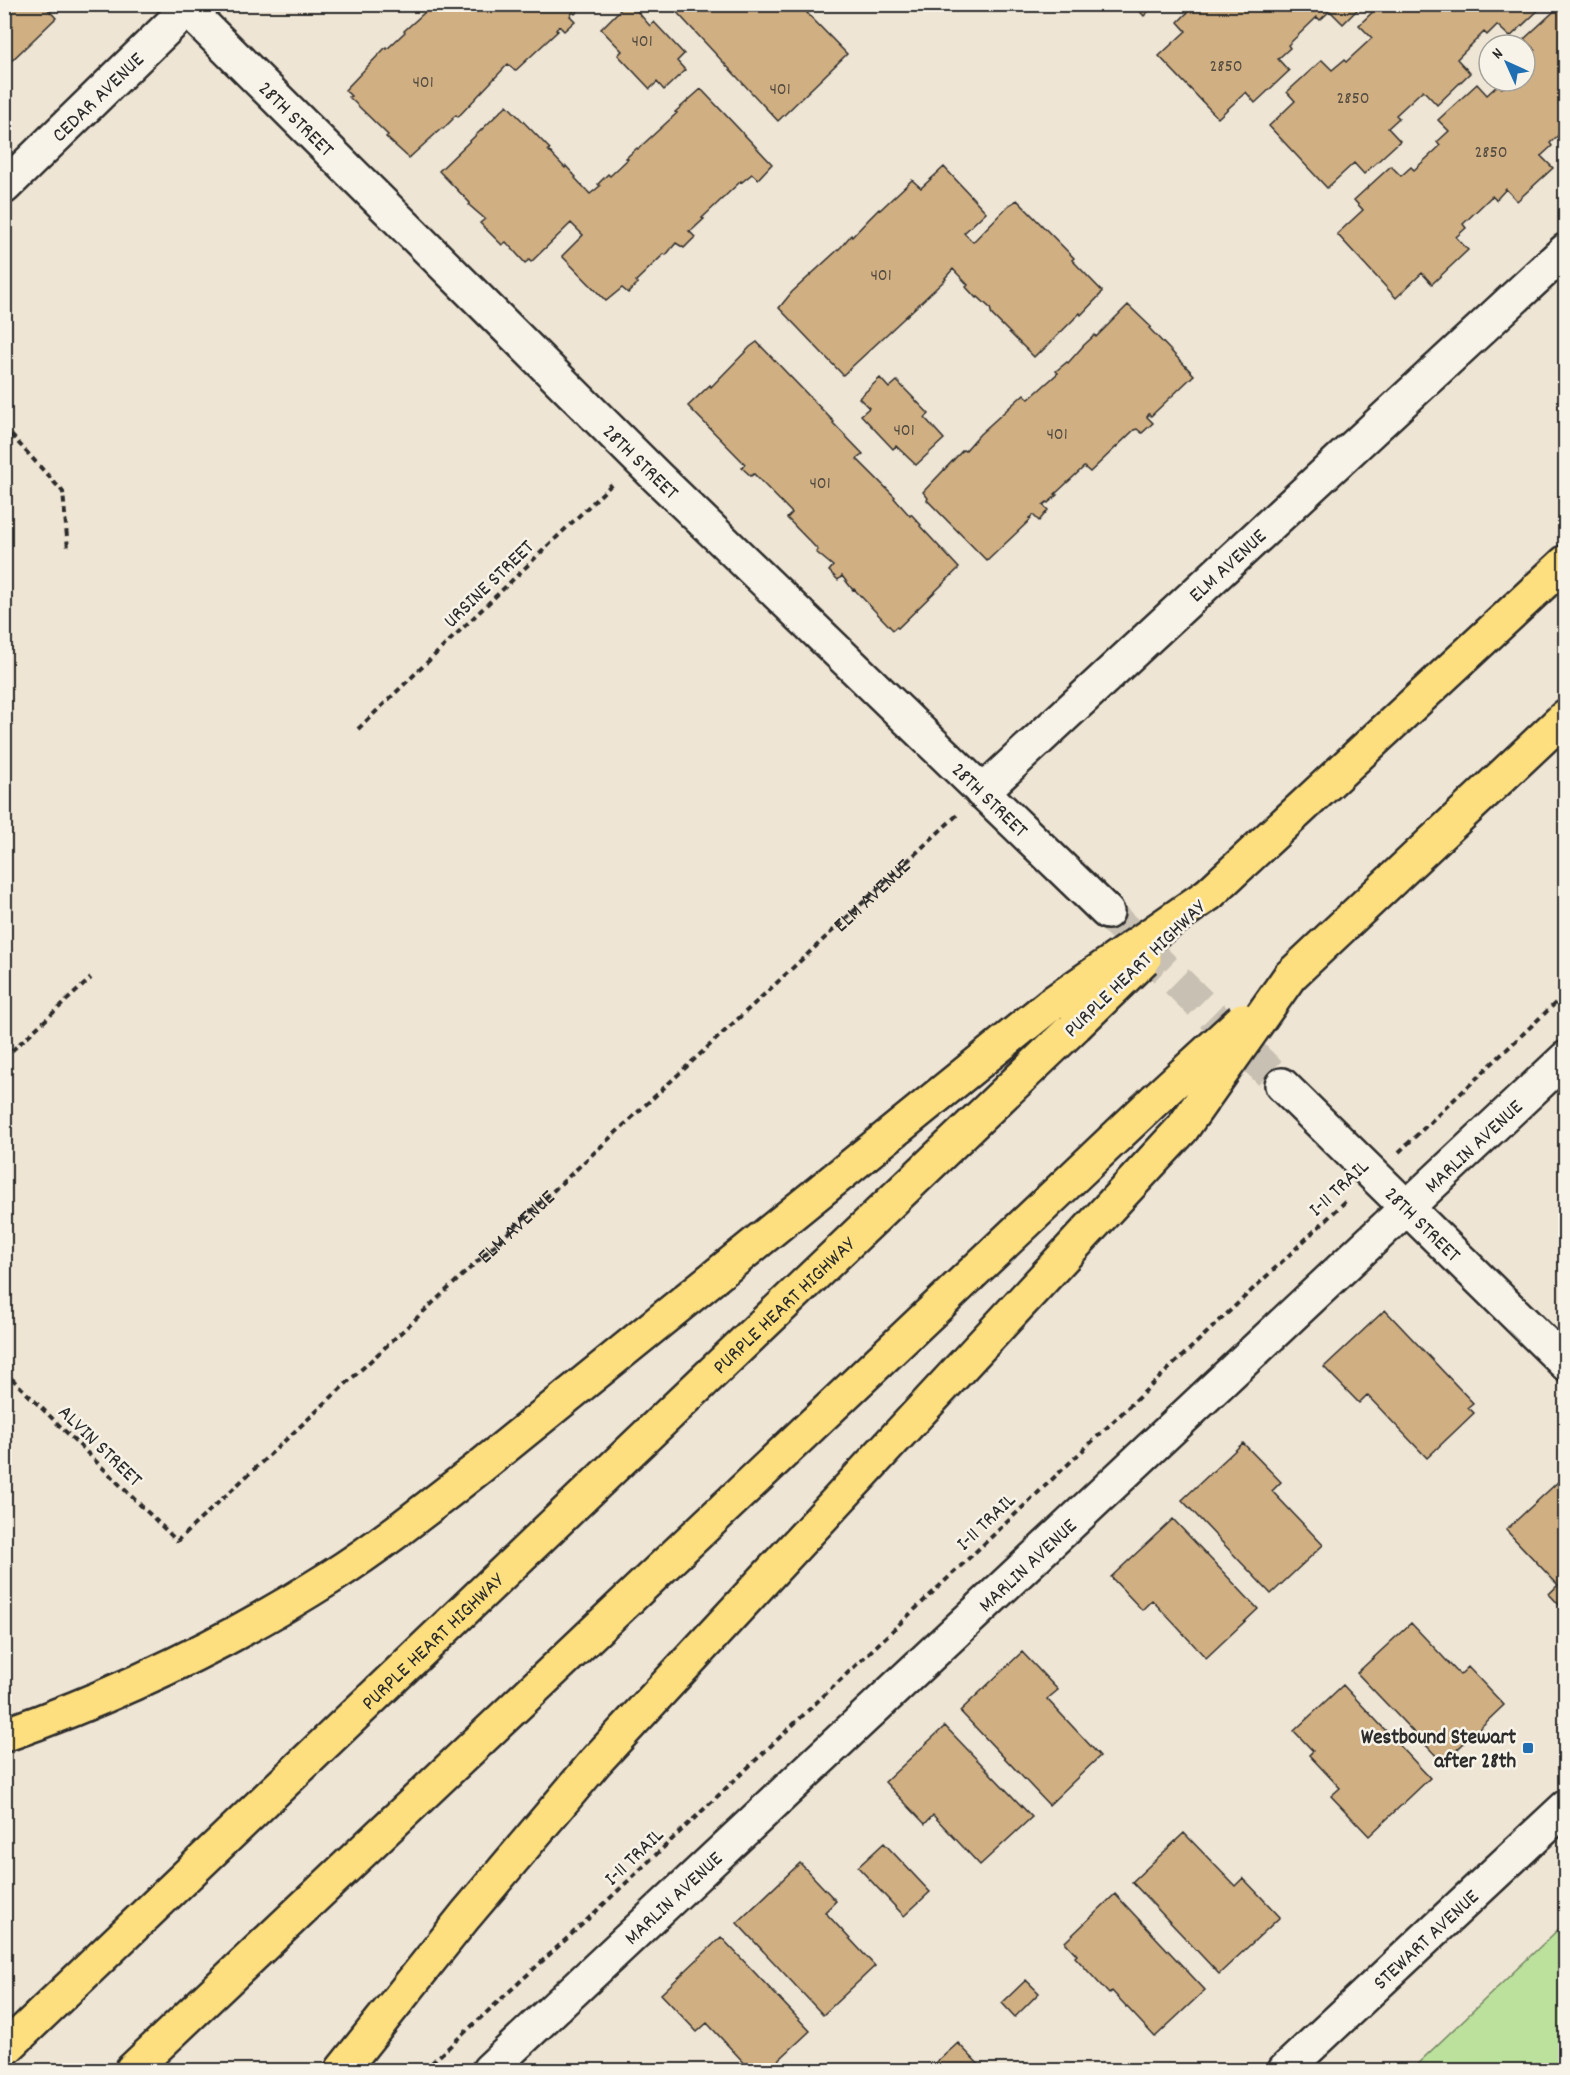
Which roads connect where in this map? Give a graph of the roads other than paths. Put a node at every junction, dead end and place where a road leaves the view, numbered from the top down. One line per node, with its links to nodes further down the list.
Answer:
1 (187, 6): 2 (street, CEDAR AVENUE); 6 (street, 28TH STREET)
2 (4, 188)
3 (1566, 250): 6 (street, ELM AVENUE)
4 (1566, 562): 7 (highway, PURPLE HEART HIGHWAY)
5 (1566, 716): 9 (highway)
6 (982, 792): 8 (street, 28TH STREET)
7 (1209, 894): 14 (highway, bridge); 16 (highway, PURPLE HEART HIGHWAY, bridge)
8 (1107, 912)
9 (1290, 976): 17 (highway, bridge); 18 (highway, bridge)
10 (1566, 1058): 12 (street, MARLIN AVENUE)
11 (1282, 1085): 12 (street, 28TH STREET)
12 (1406, 1208): 13 (street, 28TH STREET); 19 (street, MARLIN AVENUE)
13 (1566, 1364)
14 (4, 1735)
15 (1566, 1807): 20 (street, STEWART AVENUE)
16 (4, 2050)
17 (132, 2070)
18 (342, 2070)
19 (489, 2070)
20 (1285, 2070)

